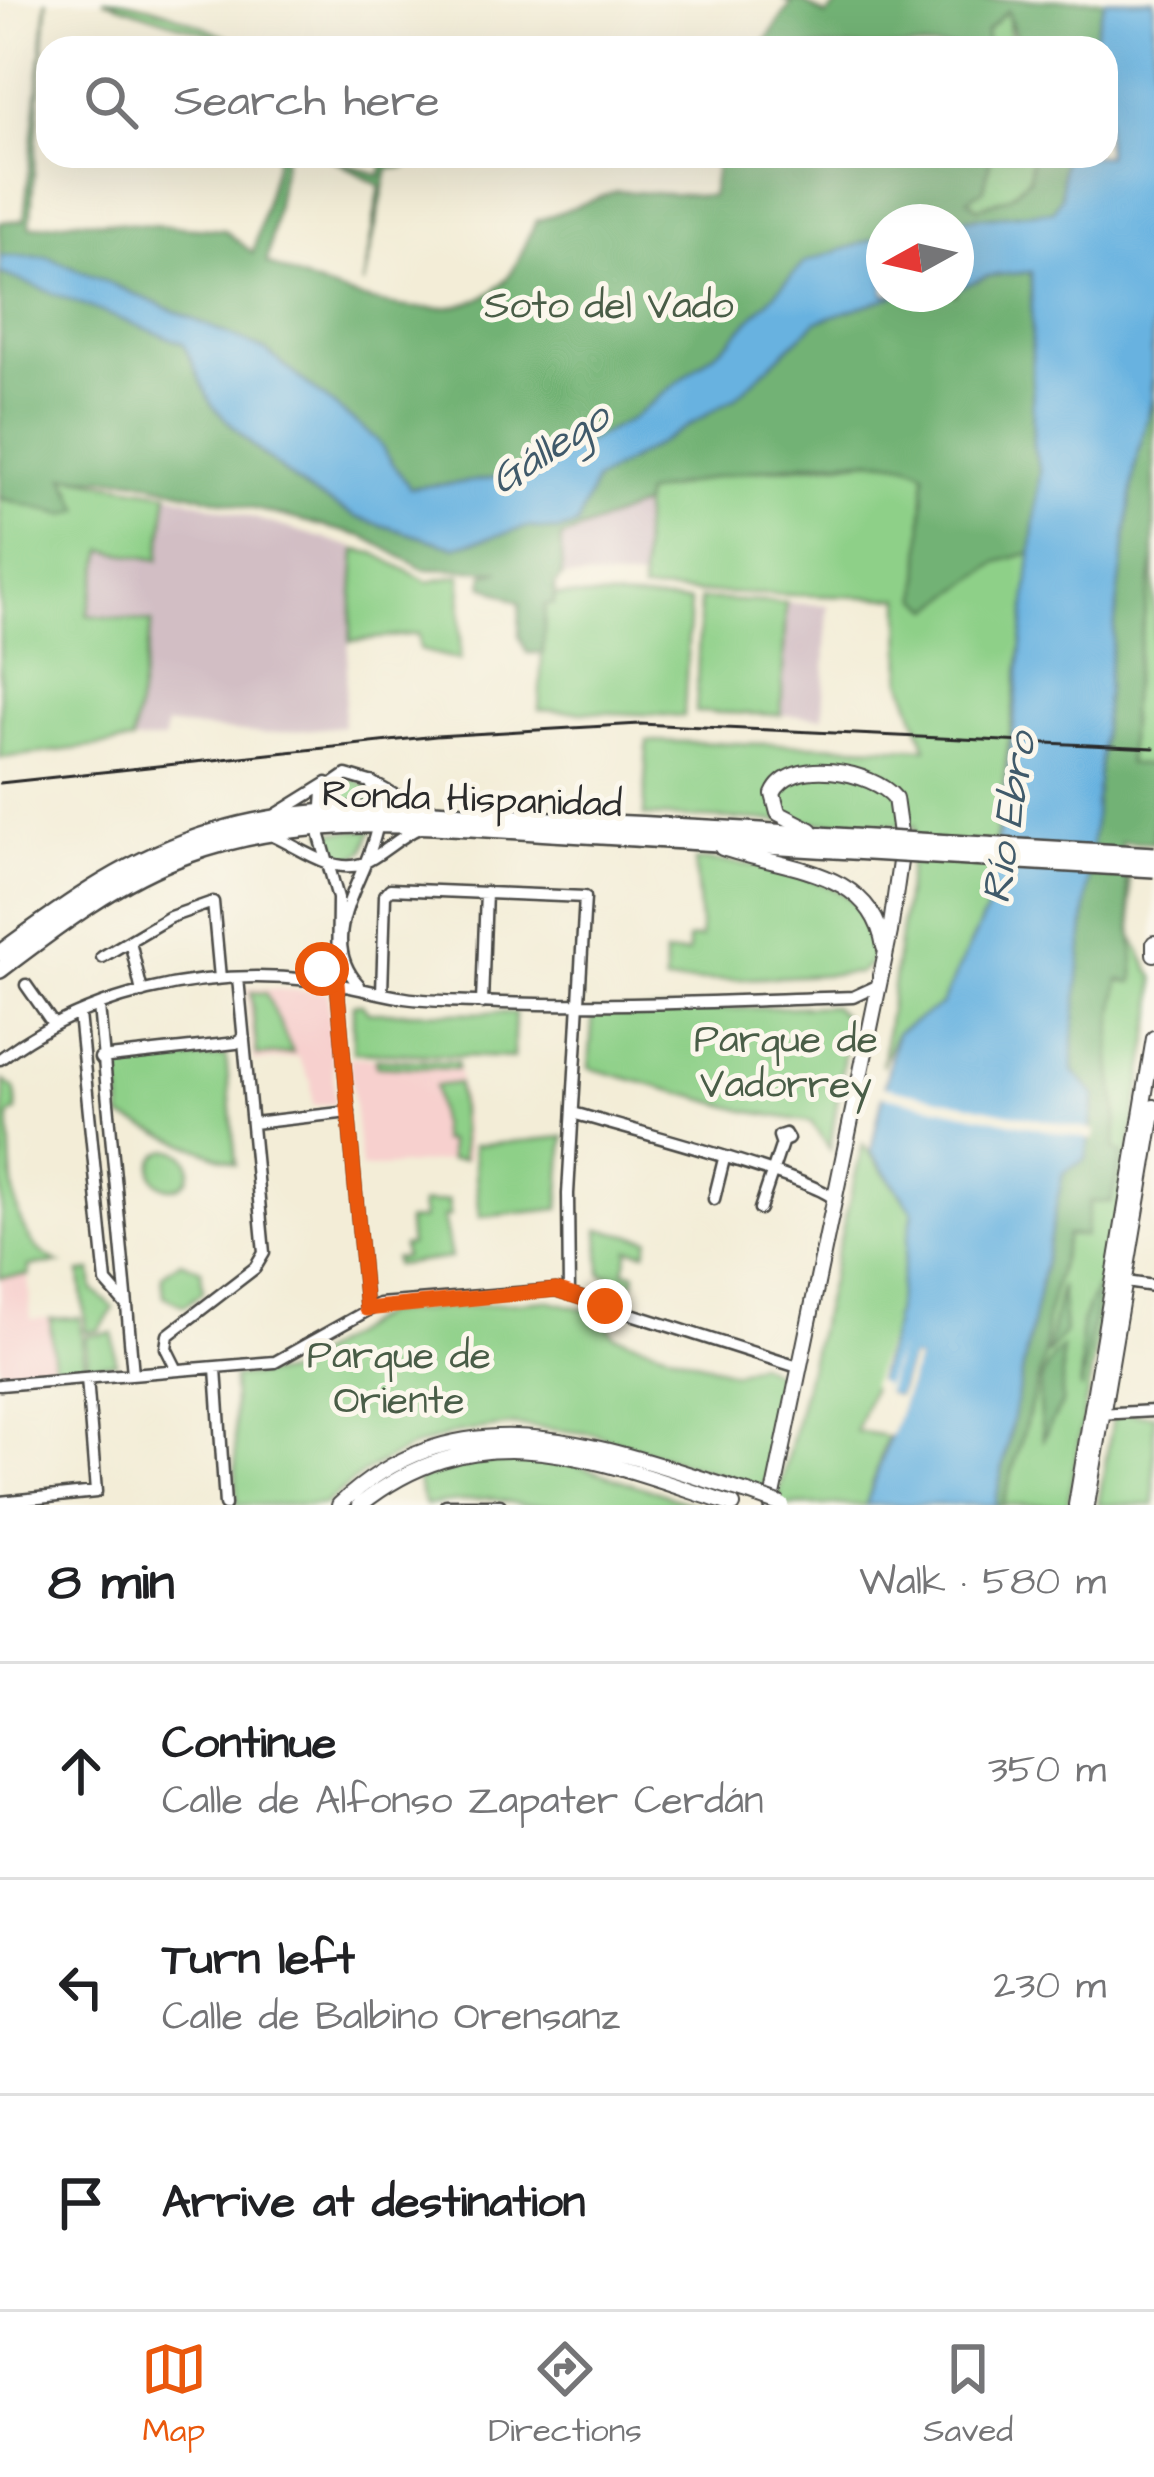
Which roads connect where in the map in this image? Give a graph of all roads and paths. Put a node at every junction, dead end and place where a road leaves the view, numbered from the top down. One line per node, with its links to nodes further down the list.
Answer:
1 (330, 782): 2 (street); 4 (street); 6 (street)
2 (370, 782): 3 (street); 5 (street)
3 (378, 818): 4 (highway, Ronda Hispanidad); 5 (highway, Ronda Hispanidad); 11 (street)
4 (320, 819): 6 (highway, Ronda Hispanidad); 10 (street)
5 (426, 819): 7 (highway, Ronda Hispanidad); 8 (highway, Ronda Hispanidad); 11 (street)
6 (269, 825): 10 (street); 17 (highway, Ronda Hispanidad); 21 (highway, Ronda Hispanidad)
7 (831, 840): 8 (highway, Ronda Hispanidad); 9 (highway, bridge); 12 (highway, bridge); 20 (main road)
8 (706, 842): 20 (main road)
9 (1154, 855)
10 (328, 862): 11 (street); 16 (street)
11 (364, 863): 28 (street)
12 (1154, 868)
13 (486, 892): 30 (street); 33 (street); 34 (street)
14 (130, 941): 19 (street); 22 (street); 29 (street)
15 (1154, 943): 18 (main road)
16 (336, 948): 24 (street); 25 (street)
17 (0, 953)
18 (1154, 954)
19 (102, 957)
20 (885, 958): 27 (main road)
21 (0, 970)
22 (220, 978): 23 (street); 29 (street)
23 (238, 978): 24 (street); 39 (street)
24 (311, 980): 25 (street)
25 (337, 983): 28 (street); 32 (street)
26 (26, 985): 38 (street)
27 (879, 985): 31 (street); 36 (main road)
28 (362, 987): 30 (street); 32 (street)
29 (142, 992): 35 (street)
30 (382, 993): 33 (street)
31 (853, 997): 34 (street); 36 (street)
32 (338, 1003): 45 (street)
33 (482, 1003): 34 (street)
34 (581, 1005): 46 (street)
35 (99, 1006): 37 (street); 41 (street)
36 (872, 1013): 56 (main road)
37 (79, 1014): 38 (street); 43 (street)
38 (54, 1025): 42 (street)
39 (244, 1038): 41 (street); 47 (street)
40 (1154, 1039): 51 (main road)
41 (104, 1058): 43 (street); 49 (street)
42 (0, 1059)
43 (84, 1059): 50 (street)
44 (1154, 1107): 51 (main road)
45 (349, 1112): 47 (street); 65 (street)
46 (572, 1113): 52 (street); 63 (street)
47 (253, 1123): 68 (street)
48 (782, 1142): 53 (street)
49 (112, 1147): 50 (street); 59 (street)
50 (93, 1150): 60 (street)
51 (1145, 1157): 55 (main road); 73 (main road)
52 (724, 1160): 53 (street); 57 (street)
53 (772, 1173): 56 (street); 58 (street)
54 (1154, 1176): 55 (street)
55 (1141, 1187): 61 (main road)
56 (832, 1191): 66 (main road)
57 (714, 1199)
58 (760, 1209)
59 (124, 1277): 60 (street); 64 (street)
60 (106, 1282): 64 (street)
61 (1126, 1282): 62 (street); 73 (main road)
62 (1154, 1286)
63 (569, 1294): 65 (street); 66 (street)
64 (127, 1306): 69 (street)
65 (366, 1309): 67 (street)
66 (798, 1367): 81 (main road)
67 (216, 1368): 68 (street); 75 (street)
68 (177, 1370): 69 (street)
69 (133, 1374): 70 (street)
70 (87, 1378): 71 (street); 74 (street)
71 (0, 1385)
72 (1154, 1411): 73 (street)
73 (1097, 1416): 83 (main road); 84 (main road)
74 (0, 1502)
75 (225, 1505)
76 (339, 1505): 82 (main road, bridge)
77 (360, 1505): 80 (main road)
78 (446, 1505): 79 (street)
79 (500, 1505)
80 (733, 1505)
81 (771, 1505)
82 (782, 1505)
83 (1076, 1505)
84 (1088, 1505)

